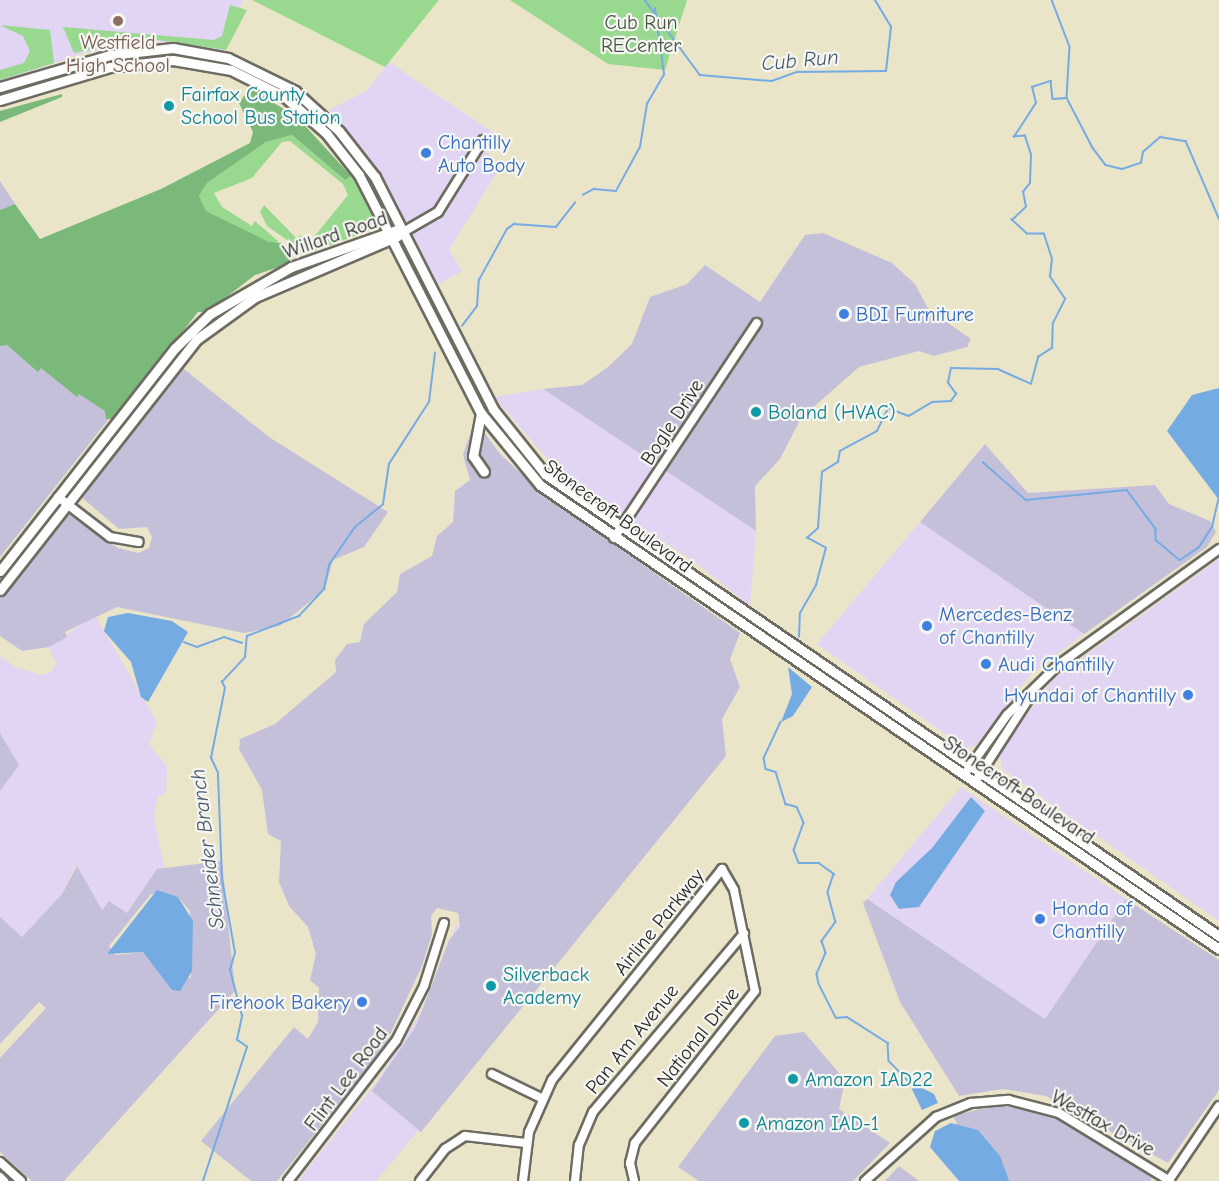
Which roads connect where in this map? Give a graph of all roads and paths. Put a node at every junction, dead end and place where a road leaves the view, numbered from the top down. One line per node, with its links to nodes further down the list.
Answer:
1 (0, 87): 4 (main road, Stonecroft Boulevard)
2 (0, 100): 5 (main road, Stonecroft Boulevard)
3 (483, 140): 4 (street)
4 (405, 231): 5 (main road, Willard Road); 11 (main road, Stonecroft Boulevard)
5 (392, 235): 7 (main road, Stonecroft Boulevard); 9 (main road, Willard Road); 10 (main road, Willard Road)
6 (757, 323): 11 (street, Bogle Drive)
7 (482, 413): 8 (main road); 12 (main road, Stonecroft Boulevard)
8 (484, 472)
9 (58, 497): 10 (street); 15 (main road, Willard Road)
10 (67, 504): 13 (street); 16 (main road, Willard Road)
11 (621, 529): 12 (street, Bogle Drive); 18 (main road, Stonecroft Boulevard)
12 (614, 538): 20 (main road, Stonecroft Boulevard)
13 (139, 542)
14 (1219, 549): 17 (street)
15 (0, 571)
16 (0, 590)
17 (1040, 681): 18 (street); 19 (street)
18 (971, 765): 19 (main road, Stonecroft Boulevard); 20 (street)
19 (981, 773): 21 (street); 25 (main road, Stonecroft Boulevard)
20 (964, 775): 21 (main road, Stonecroft Boulevard)
21 (975, 782): 26 (main road, Stonecroft Boulevard)
22 (722, 869): 24 (street, National Drive); 28 (street, Airline Parkway)
23 (444, 923): 36 (street, Flint Lee Road)
24 (744, 933): 39 (street, Pan Am Avenue); 40 (street, National Drive)
25 (1219, 936)
26 (1219, 949)
27 (492, 1074): 28 (street)
28 (541, 1098): 30 (street, Airline Parkway)
29 (1219, 1106): 33 (street)
30 (526, 1143): 37 (street); 38 (street, Airline Parkway)
31 (0, 1162): 35 (street)
32 (0, 1177): 34 (street)
33 (1170, 1180): 41 (street, Westfax Drive)
34 (4, 1181)
35 (21, 1181)
36 (288, 1181)
37 (420, 1181)
38 (523, 1181)
39 (575, 1181)
40 (634, 1181)
41 (865, 1181)

